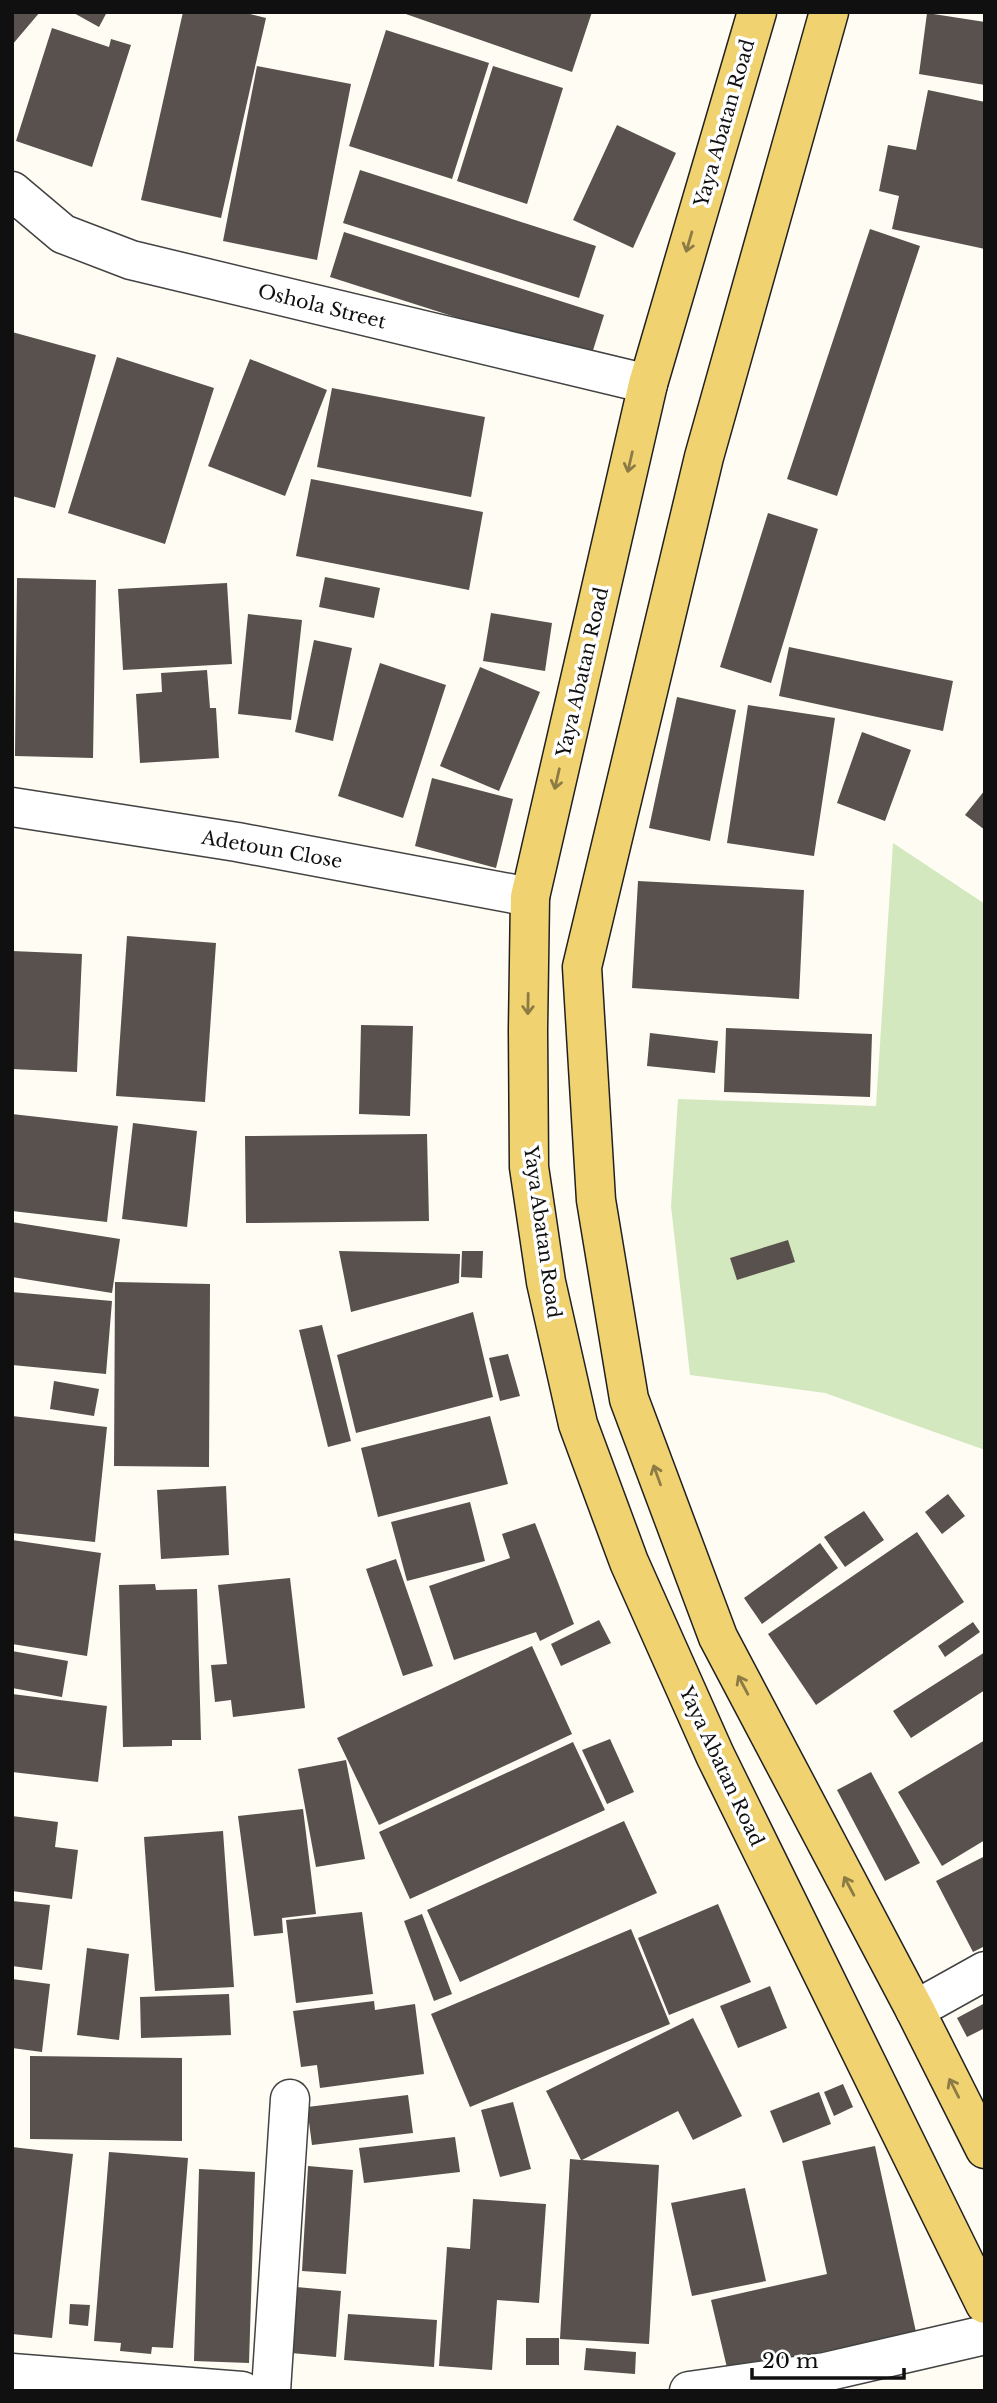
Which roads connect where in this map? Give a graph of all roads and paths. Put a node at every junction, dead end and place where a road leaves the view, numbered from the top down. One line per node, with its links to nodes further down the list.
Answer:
1 (757, 12): 4 (main road, Yaya Abatan Road, one-way to 4)
2 (829, 12): 8 (main road, one-way to 2)
3 (12, 191): 4 (street, Oshola Street)
4 (648, 384): 6 (main road, Yaya Abatan Road, one-way to 6)
5 (12, 807): 6 (street, Adetoun Close)
6 (530, 897): 11 (main road, Yaya Abatan Road, one-way to 11)
7 (985, 1971): 8 (street)
8 (915, 2010): 10 (main road, one-way to 8)
9 (290, 2099): 15 (street)
10 (985, 2149)
11 (985, 2304)
12 (985, 2335): 16 (street)
13 (12, 2373): 14 (street)
14 (242, 2391)
15 (271, 2391)
16 (689, 2391)

